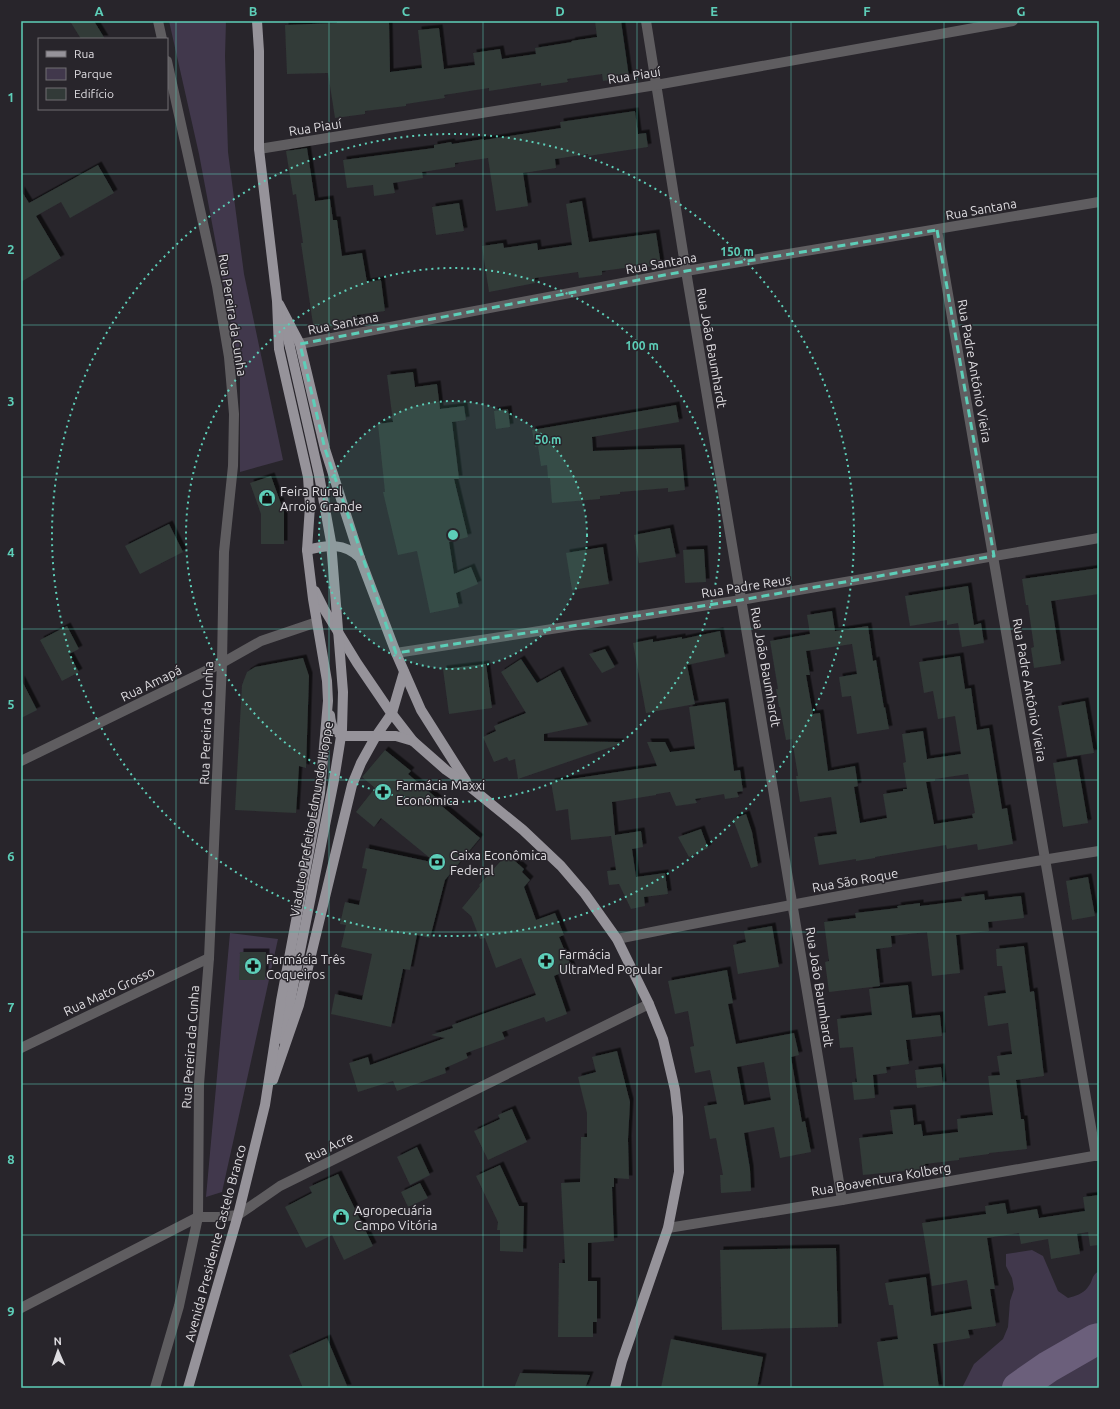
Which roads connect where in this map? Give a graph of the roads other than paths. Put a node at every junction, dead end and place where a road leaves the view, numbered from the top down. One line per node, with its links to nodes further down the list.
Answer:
1 (158, 21): 5 (street)
2 (257, 21): 8 (main road)
3 (646, 21): 7 (street, Rua João Baumhardt)
4 (1013, 21): 7 (street, Rua Piauí)
5 (162, 38)
6 (168, 66): 22 (street, Rua Pereira da Cunha)
7 (656, 85): 8 (street, Rua Piauí); 11 (street, Rua João Baumhardt)
8 (259, 149): 12 (main road)
9 (1099, 202): 10 (street, Rua Santana)
10 (937, 230): 11 (street, Rua Santana); 16 (street, Rua Padre Antônio Vieira)
11 (686, 271): 13 (street, Rua Santana); 19 (street, Rua João Baumhardt)
12 (277, 300): 13 (main road); 15 (main road, Avenida Presidente Castelo Branco); 37 (main road, Viaduto Prefeito Edmundo Hoppe, bridge)
13 (300, 344): 17 (main road)
14 (1099, 538): 16 (street, Rua Padre Reus)
15 (307, 550): 17 (main road); 18 (main road, Avenida Presidente Castelo Branco)
16 (994, 556): 19 (street, Rua Padre Reus); 31 (street, Rua Padre Antônio Vieira)
17 (360, 558): 21 (main road)
18 (311, 584): 20 (main road, Avenida Presidente Castelo Branco); 25 (main road)
19 (741, 600): 21 (street, Rua Padre Reus); 32 (street, Rua João Baumhardt)
20 (317, 622): 22 (street, Rua Amapá); 24 (main road, Avenida Presidente Castelo Branco)
21 (396, 653): 23 (main road)
22 (222, 662): 28 (street, Rua Amapá); 34 (street, Rua Pereira da Cunha)
23 (404, 672): 25 (main road, Avenida Presidente Castelo Branco); 29 (main road)
24 (328, 701): 26 (main road); 37 (main road, Avenida Presidente Castelo Branco)
25 (392, 713): 26 (main road, Avenida Presidente Castelo Branco); 27 (main road)
26 (376, 736): 27 (main road); 37 (main road, Avenida Presidente Castelo Branco)
27 (413, 741): 29 (main road)
28 (21, 761)
29 (470, 786): 33 (main road)
30 (1099, 851): 31 (street, Rua São Roque)
31 (1046, 859): 32 (street, Rua São Roque); 38 (street, Rua Padre Antônio Vieira)
32 (793, 904): 33 (street, Rua São Roque); 39 (street, Rua João Baumhardt)
33 (617, 940): 35 (main road)
34 (209, 958): 36 (street, Rua Mato Grosso); 41 (street, Rua Pereira da Cunha)
35 (649, 1004): 40 (street, Rua Acre); 42 (main road)
36 (21, 1048)
37 (265, 1105): 40 (main road, Avenida Presidente Castelo Branco)
38 (1098, 1156): 39 (street, Rua Boaventura Kolberg)
39 (842, 1200): 42 (street, Rua Boaventura Kolberg)
40 (238, 1215): 41 (street, Rua Acre); 45 (main road, Avenida Presidente Castelo Branco)
41 (198, 1217): 43 (street, Rua Acre); 44 (street, Rua Pereira da Cunha)
42 (668, 1228): 46 (main road)
43 (21, 1308)
44 (155, 1388)
45 (188, 1388)
46 (615, 1388)

